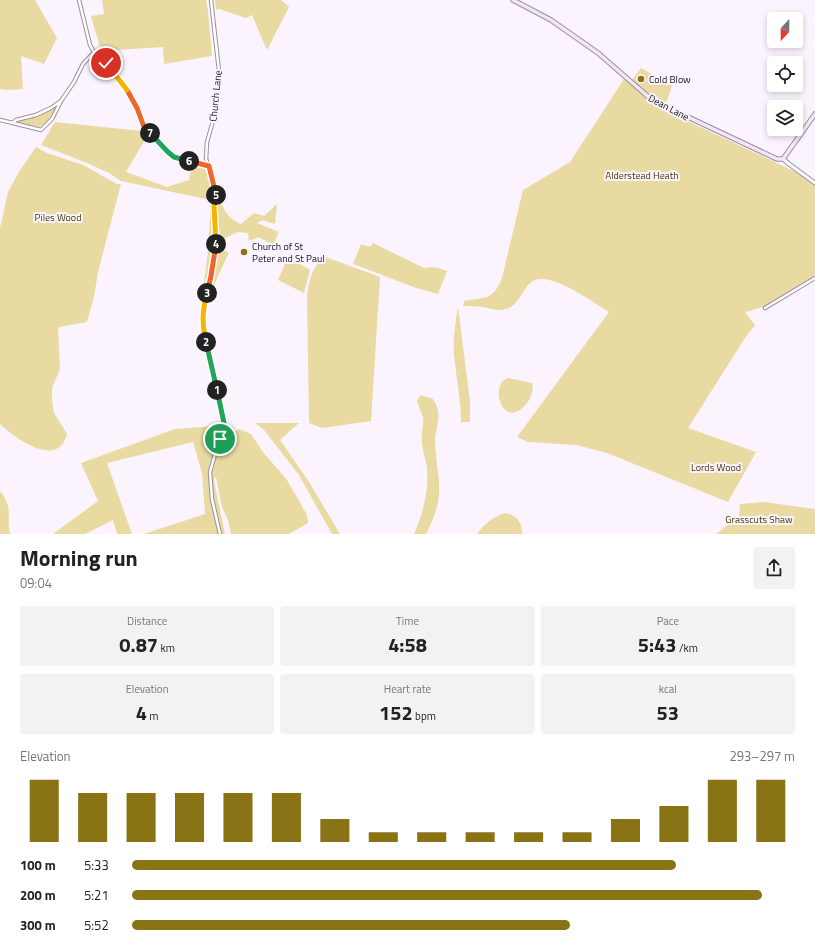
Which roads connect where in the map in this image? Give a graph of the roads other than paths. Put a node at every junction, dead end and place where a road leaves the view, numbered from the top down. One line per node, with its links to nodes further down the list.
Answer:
1 (79, 0): 4 (street)
2 (211, 0): 10 (street, Church Lane)
3 (513, 0): 9 (main road, Dean Lane)
4 (94, 52): 5 (street); 10 (street)
5 (61, 101): 8 (street); 8 (street)
6 (815, 114): 9 (main road)
7 (0, 120): 8 (street)
8 (13, 123)
9 (783, 159): 11 (street, Dean Lane)
10 (209, 166): 14 (street, Church Lane)
11 (815, 182)
12 (815, 278): 13 (street)
13 (765, 308)
14 (220, 534)

